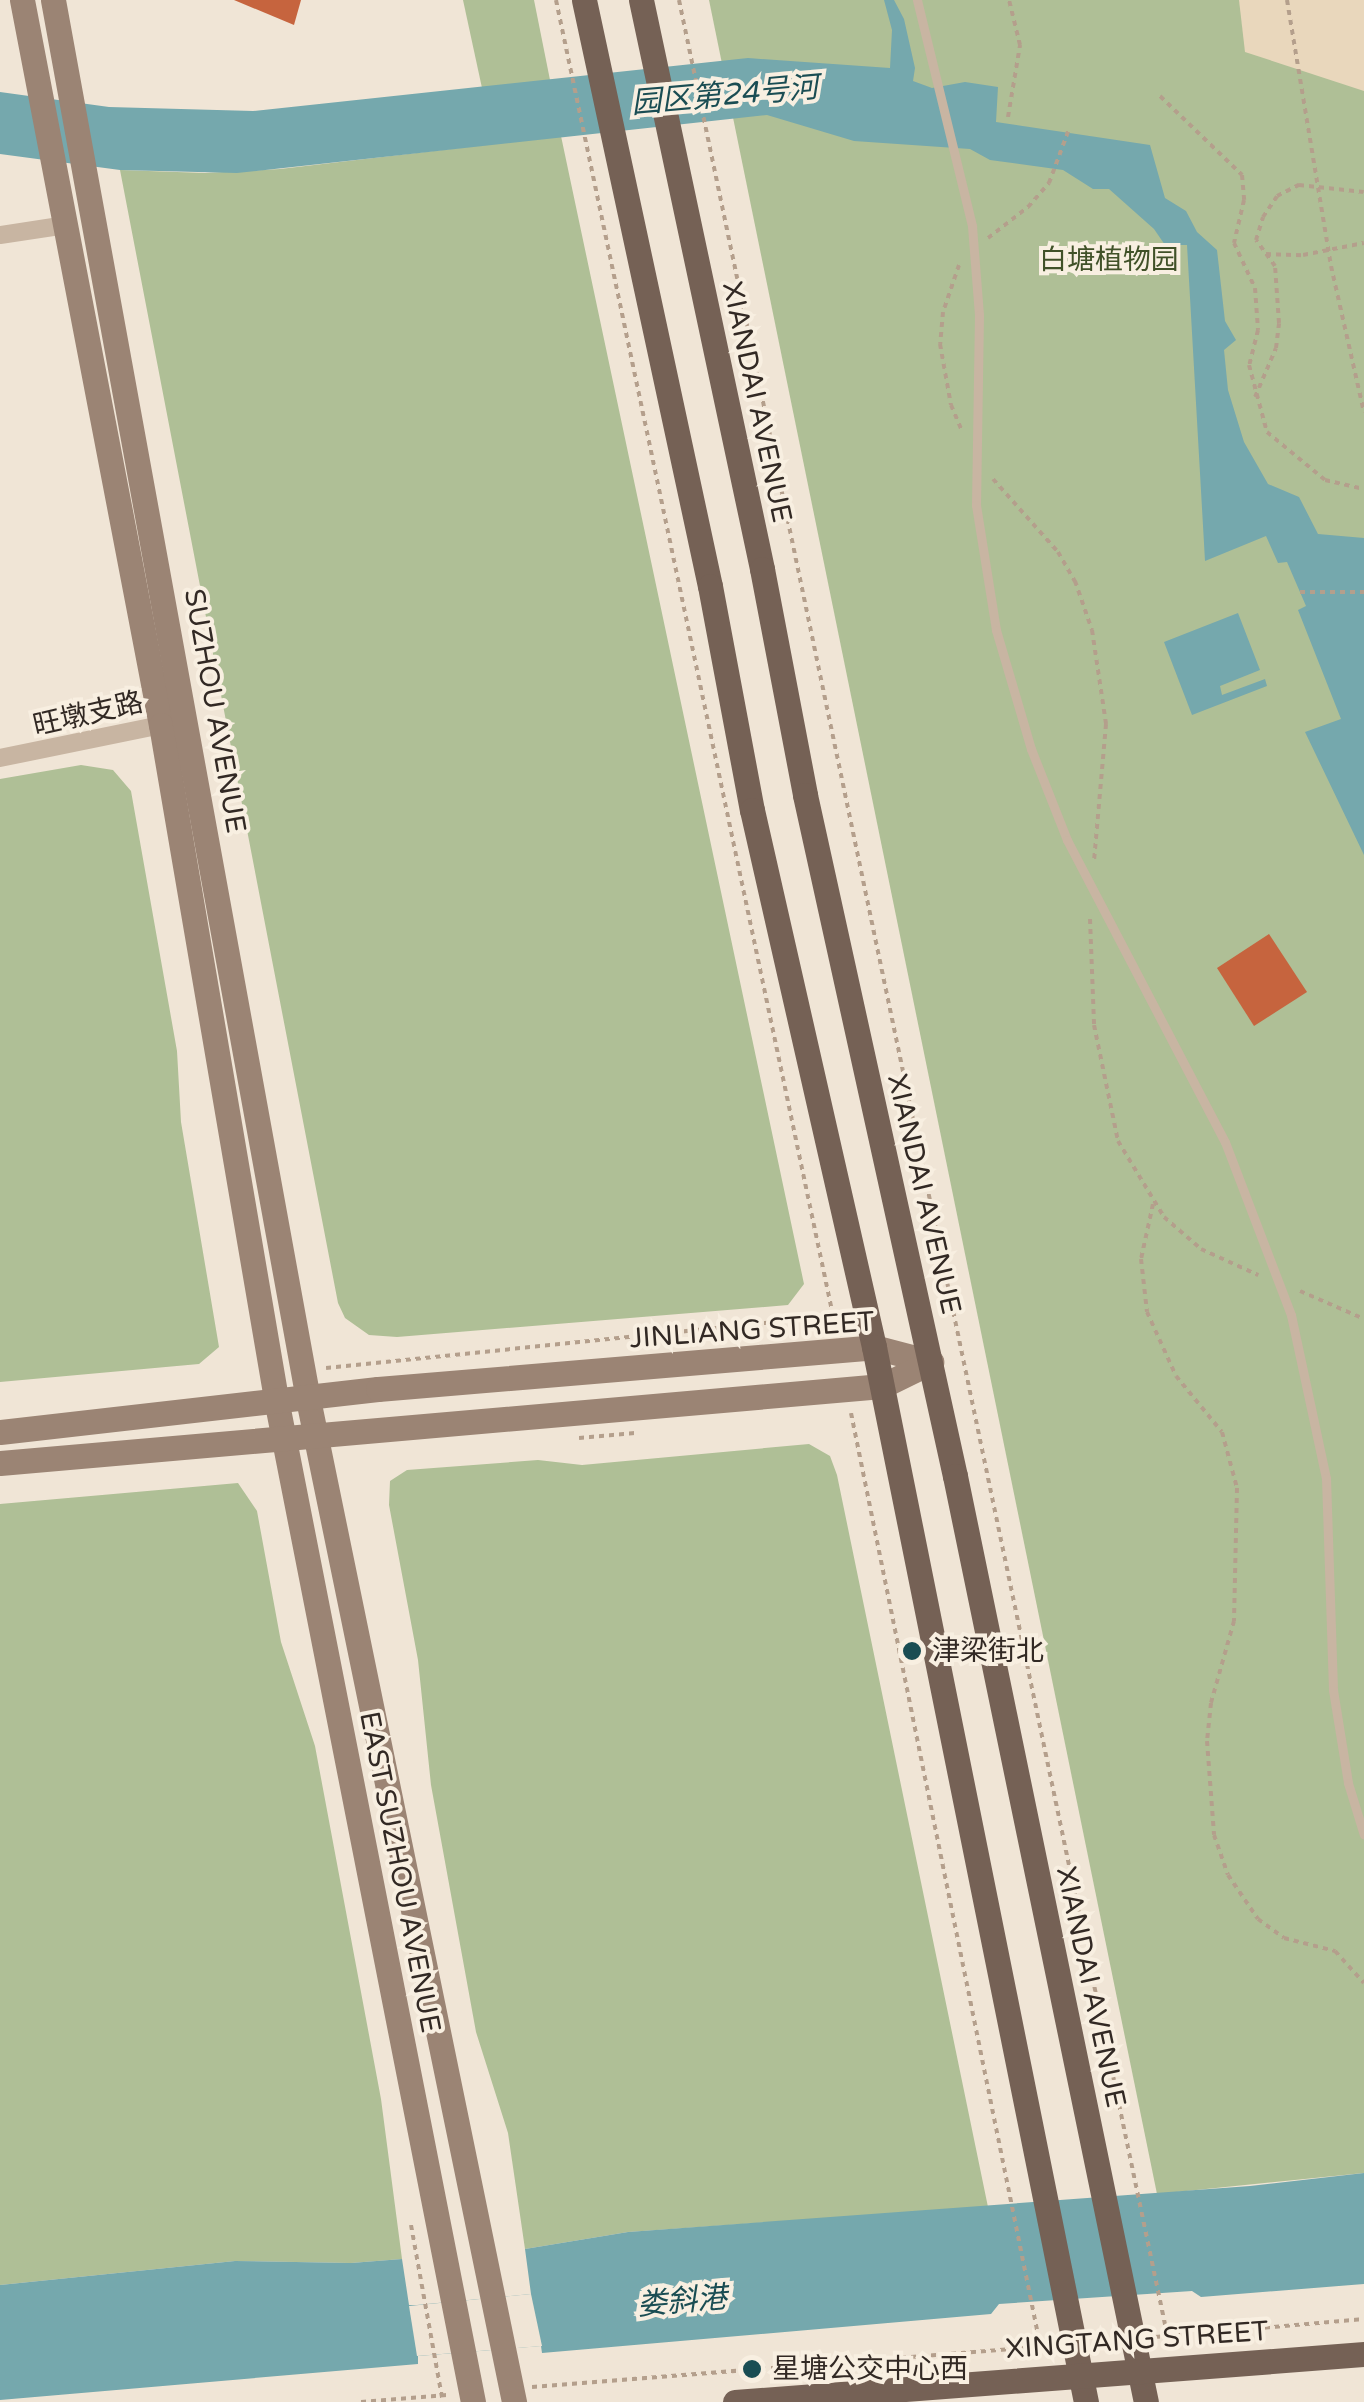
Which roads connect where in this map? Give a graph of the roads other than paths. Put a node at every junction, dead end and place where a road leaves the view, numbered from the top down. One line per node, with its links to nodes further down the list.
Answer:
1 (22, 0): 6 (main road, SUZHOU AVENUE)
2 (53, 0): 8 (main road, SUZHOU AVENUE)
3 (584, 0): 10 (main road)
4 (640, 0): 11 (main road, XIANDAI AVENUE)
5 (917, 0): 19 (lane)
6 (66, 225): 7 (street); 8 (main road, SUZHOU AVENUE)
7 (0, 235)
8 (174, 722): 9 (street, 旺墩支路); 13 (main road, SUZHOU AVENUE); 14 (main road, SUZHOU AVENUE)
9 (0, 758)
10 (874, 1346): 11 (main road, JINLIANG STREET); 12 (main road); 13 (main road, JINLIANG STREET)
11 (931, 1362): 12 (main road); 21 (main road, XIANDAI AVENUE)
12 (882, 1386): 16 (main road); 22 (main road)
13 (308, 1399): 14 (main road, JINLIANG STREET); 16 (main road, SUZHOU AVENUE)
14 (276, 1404): 15 (main road, JINLIANG STREET); 17 (main road, EAST SUZHOU AVENUE)
15 (0, 1432)
16 (315, 1433): 17 (main road); 23 (main road, EAST SUZHOU AVENUE)
17 (283, 1436): 18 (main road); 24 (main road, EAST SUZHOU AVENUE)
18 (0, 1464)
19 (1364, 1835)
20 (1364, 2354): 21 (main road, XINGTANG STREET)
21 (1140, 2369): 22 (main road, XINGTANG STREET); 27 (main road, XIANDAI AVENUE)
22 (1080, 2375): 25 (main road, XINGTANG STREET); 26 (main road)
23 (513, 2395)
24 (472, 2397)
25 (734, 2402)
26 (1086, 2402)
27 (1146, 2402)

